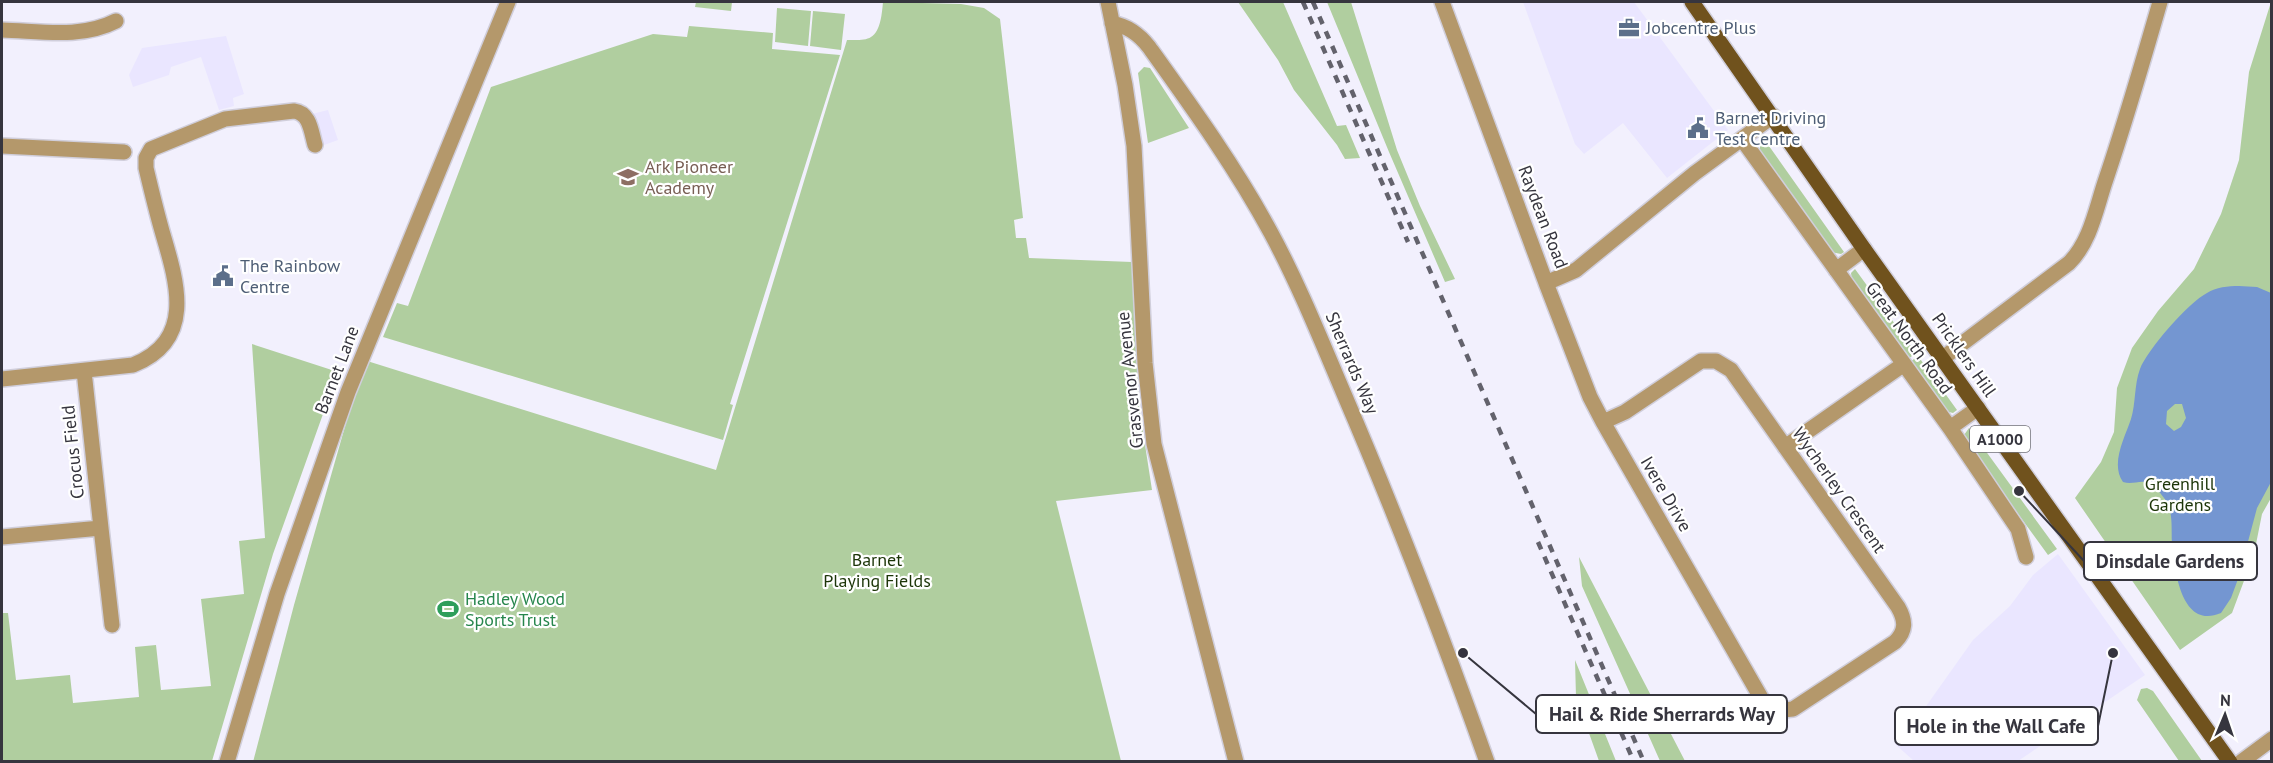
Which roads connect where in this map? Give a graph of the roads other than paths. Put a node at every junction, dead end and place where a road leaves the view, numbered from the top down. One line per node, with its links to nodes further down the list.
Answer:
1 (508, 2): 31 (street, Barnet Lane)
2 (1108, 2): 7 (street, Grasvenor Avenue)
3 (1442, 2): 16 (street, Raydean Road)
4 (1692, 2): 9 (main road, A1000)
5 (2160, 2): 17 (street)
6 (116, 21): 8 (street)
7 (1112, 23): 32 (street, Grasvenor Avenue); 33 (street, Sherrards Way)
8 (2, 30)
9 (1773, 116): 10 (street, Raydean Road); 14 (main road, Pricklers Hill / A1000)
10 (1742, 139): 15 (street, Great North Road); 16 (street, Raydean Road)
11 (315, 145): 19 (street)
12 (2, 146): 13 (street)
13 (124, 152)
14 (1864, 249): 15 (street); 17 (main road, Pricklers Hill / A1000)
15 (1836, 270): 18 (street, Great North Road)
16 (1546, 283): 22 (street, Ivere Drive)
17 (1943, 358): 21 (main road, Pricklers Hill / A1000)
18 (1904, 364): 23 (street, Great North Road); 24 (street)
19 (84, 371): 20 (street); 25 (street, Crocus Field)
20 (2, 379)
21 (1978, 408): 23 (street); 34 (main road, Pricklers Hill / A1000)
22 (1603, 422): 24 (street, Wycherley Crescent); 29 (street, Ivere Drive)
23 (1950, 428): 27 (street, Great North Road)
24 (1785, 447): 29 (street, Wycherley Crescent)
25 (101, 528): 26 (street); 28 (street, Crocus Field)
26 (2, 537)
27 (2026, 557)
28 (112, 626)
29 (1774, 711)
30 (2271, 739): 35 (street)
31 (227, 762)
32 (1236, 762)
33 (1487, 762)
34 (2229, 762)
35 (2241, 762)

